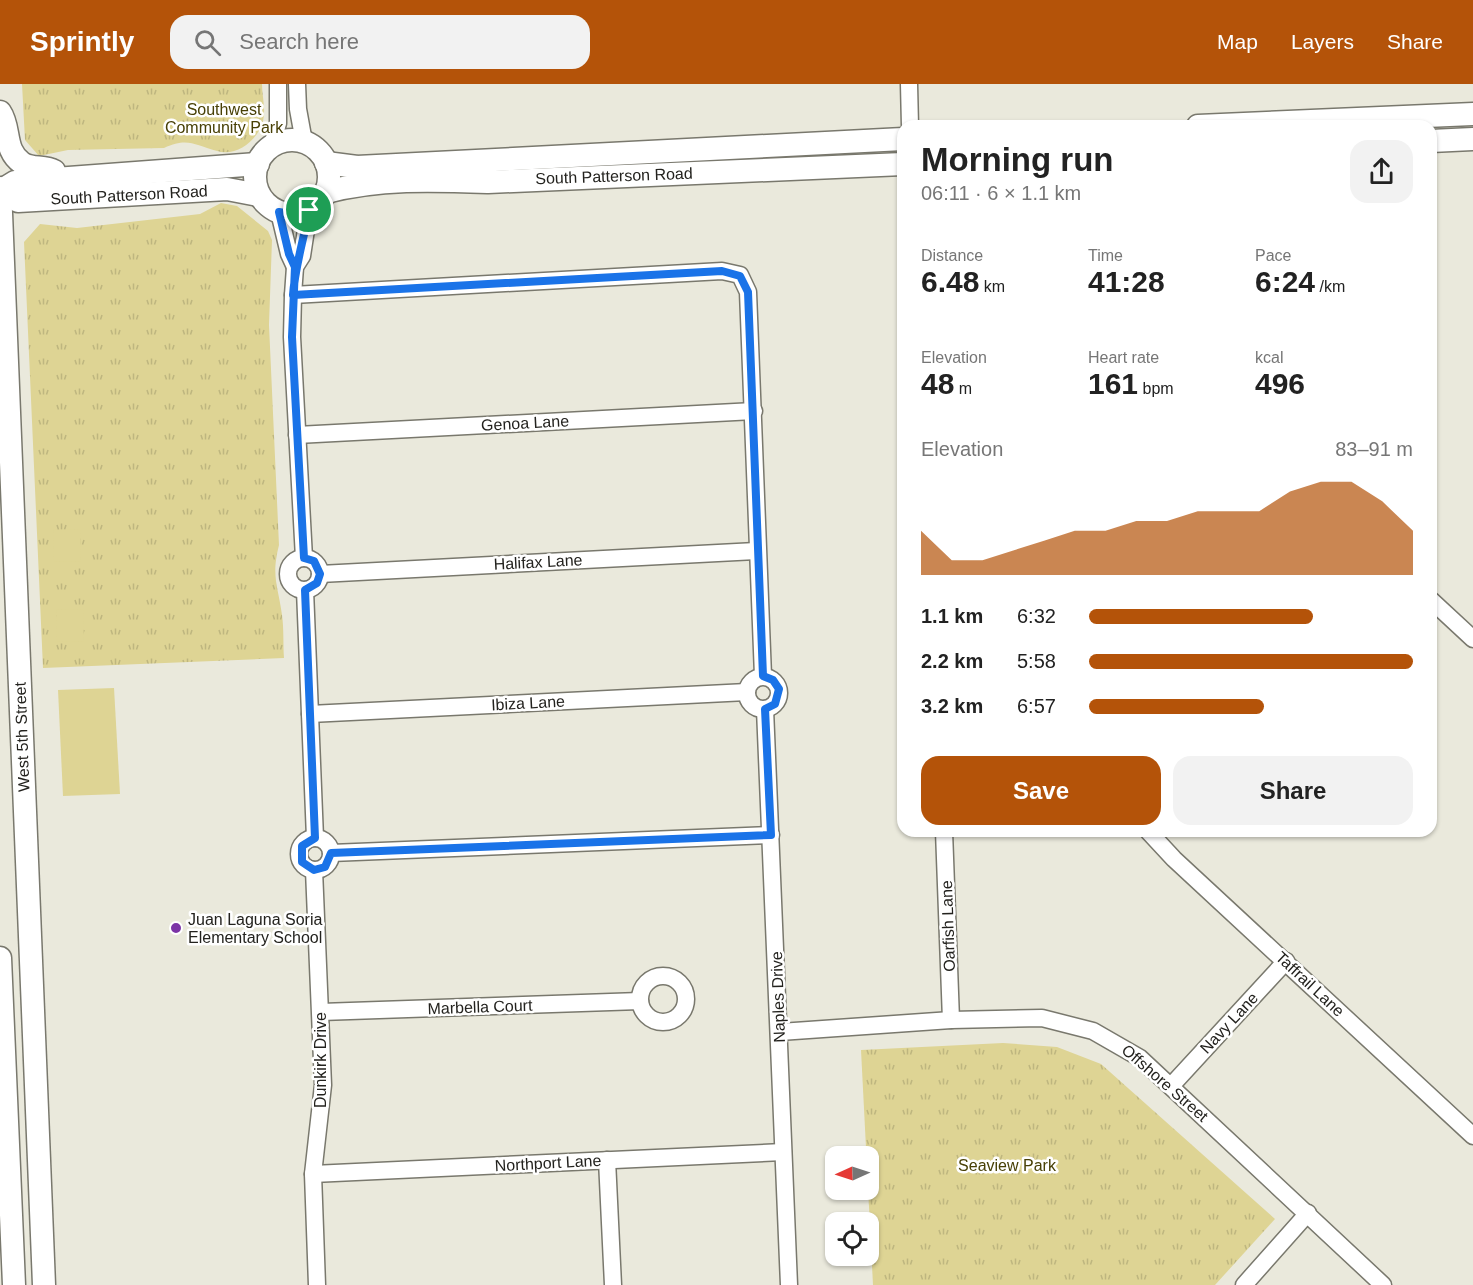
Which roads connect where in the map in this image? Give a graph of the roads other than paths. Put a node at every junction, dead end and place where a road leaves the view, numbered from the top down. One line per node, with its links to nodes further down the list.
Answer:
1 (278, 84): 12 (street)
2 (297, 84): 11 (street)
3 (909, 84): 6 (street)
4 (0, 112): 16 (street)
5 (1473, 114): 7 (street)
6 (910, 120)
7 (1336, 120)
8 (897, 139): 13 (street, South Patterson Road)
9 (1473, 139): 10 (street)
10 (1437, 141)
11 (304, 142): 12 (street); 13 (street)
12 (273, 146): 14 (street)
13 (326, 163): 18 (street)
14 (258, 164): 16 (street, South Patterson Road); 19 (street)
15 (897, 164): 18 (street, South Patterson Road)
16 (65, 178): 17 (street, South Patterson Road)
17 (0, 190): 19 (street, South Patterson Road); 55 (street, West 5th Street)
18 (326, 192): 20 (street)
19 (260, 195): 21 (street)
20 (309, 210): 21 (street); 22 (street)
21 (279, 212): 22 (street)
22 (295, 267): 23 (street)
23 (293, 295): 24 (street); 25 (street)
24 (754, 411): 25 (street, Genoa Lane); 26 (street)
25 (297, 435): 27 (street)
26 (756, 551): 28 (street, Halifax Lane); 32 (street)
27 (304, 558): 28 (street); 29 (street)
28 (320, 574): 29 (street)
29 (305, 590): 35 (street)
30 (1437, 606): 31 (street)
31 (1473, 639)
32 (763, 676): 33 (street); 34 (street)
33 (747, 692): 34 (street); 35 (street, Ibiza Lane)
34 (765, 709): 36 (street, Naples Drive)
35 (310, 714): 39 (street)
36 (771, 835): 40 (street); 47 (street, Naples Drive)
37 (944, 837): 46 (street, Oarfish Lane)
38 (1153, 837): 43 (street, Taffrail Lane)
39 (315, 838): 40 (street); 41 (street)
40 (331, 853): 41 (street)
41 (314, 870): 45 (street, Dunkirk Drive)
42 (0, 958): 54 (street)
43 (1286, 961): 48 (street, Navy Lane); 49 (street, Taffrail Lane)
44 (640, 1001): 45 (street, Marbella Court)
45 (321, 1012): 52 (street, Dunkirk Drive)
46 (951, 1020): 47 (street, Offshore Street); 48 (street, Offshore Street)
47 (780, 1032): 50 (street, Naples Drive)
48 (1172, 1086): 53 (street, Offshore Street)
49 (1473, 1136)
50 (783, 1152): 51 (street, Northport Lane); 58 (street, Naples Drive)
51 (607, 1160): 52 (street, Northport Lane); 57 (street)
52 (313, 1174): 56 (street, Dunkirk Drive)
53 (1308, 1213): 59 (street); 60 (street, Offshore Street)
54 (14, 1285)
55 (44, 1285)
56 (317, 1285)
57 (613, 1285)
58 (789, 1285)
59 (1244, 1285)
60 (1383, 1285)

